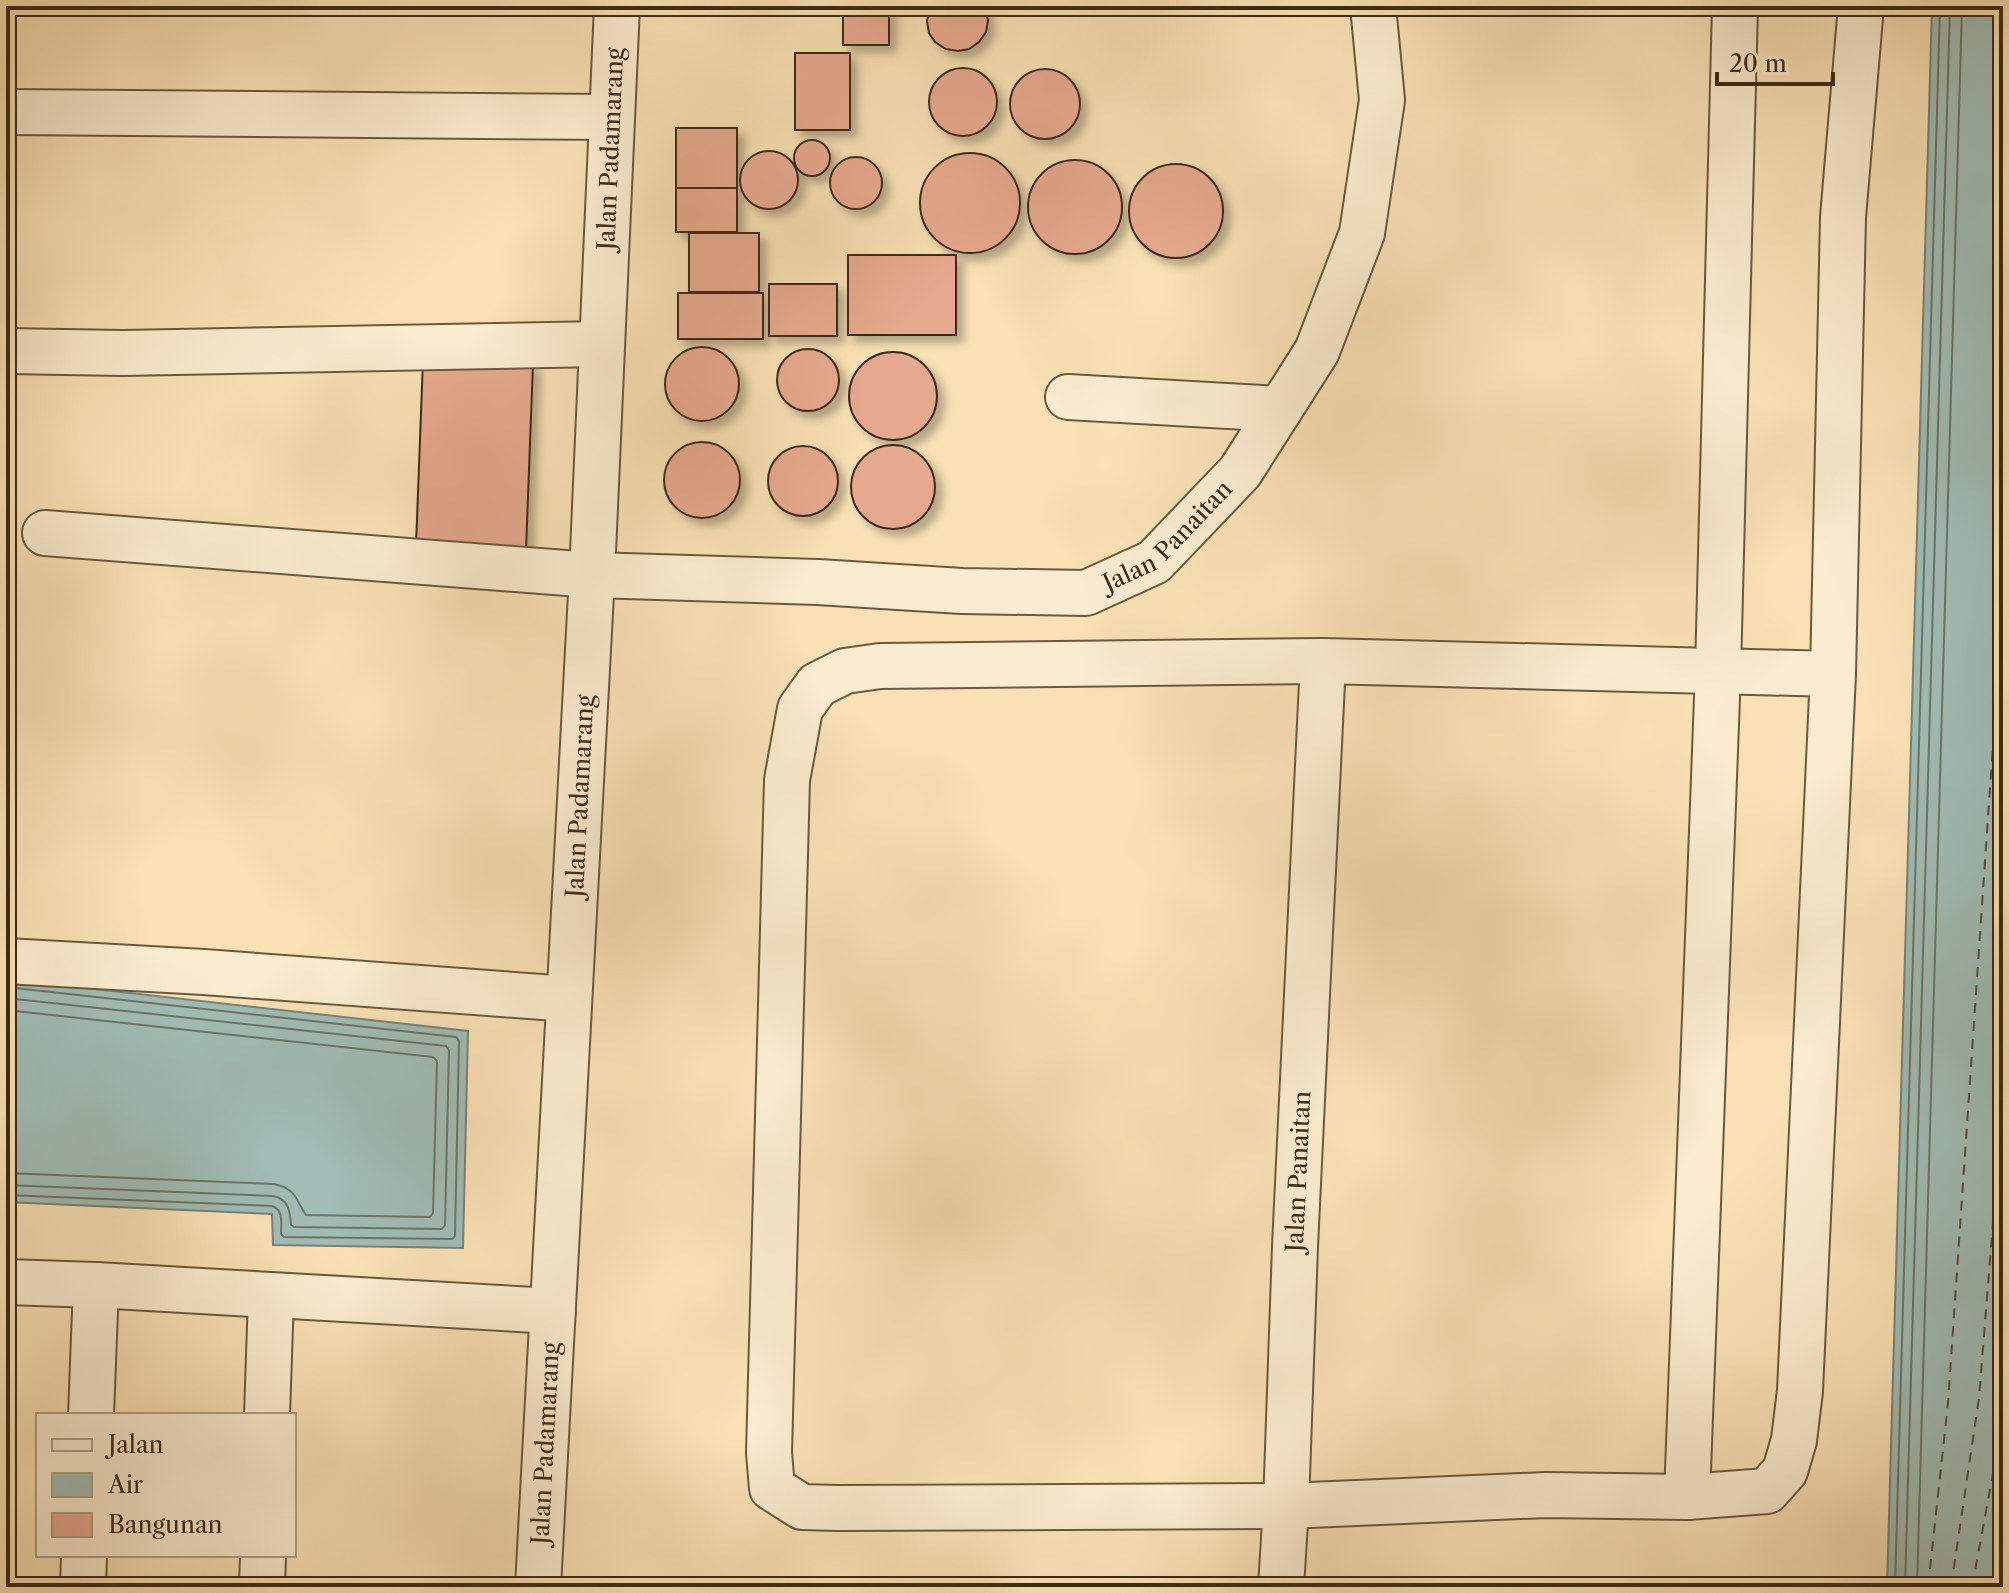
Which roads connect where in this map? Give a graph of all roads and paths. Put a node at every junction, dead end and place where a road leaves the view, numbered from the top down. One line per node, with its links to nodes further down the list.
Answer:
1 (617, 6): 6 (lane, Jalan Padamarang)
2 (1373, 6): 10 (lane, Jalan Panaitan)
3 (1735, 6): 14 (lane)
4 (1861, 6): 15 (lane)
5 (6, 112): 6 (lane)
6 (612, 117): 7 (lane, Jalan Padamarang)
7 (602, 344): 8 (lane); 12 (lane, Jalan Padamarang)
8 (6, 351)
9 (1068, 397): 10 (lane)
10 (1280, 409): 12 (lane, Jalan Panaitan)
11 (45, 533): 12 (lane, Jalan Panaitan)
12 (592, 575): 17 (lane, Jalan Padamarang)
13 (1323, 661): 14 (lane); 25 (lane, Jalan Panaitan); 25 (lane)
14 (1718, 671): 15 (lane); 24 (lane)
15 (1833, 674): 24 (lane)
16 (6, 961): 17 (lane)
17 (569, 999): 21 (lane, Jalan Padamarang)
18 (6, 1282): 19 (lane)
19 (96, 1285): 20 (lane); 22 (lane)
20 (271, 1296): 21 (lane); 23 (lane)
21 (553, 1311): 30 (lane, Jalan Padamarang)
22 (91, 1413)
23 (267, 1413)
24 (1687, 1497): 25 (lane)
25 (1286, 1506): 31 (lane, Jalan Panaitan)
26 (84, 1557): 28 (lane)
27 (263, 1557): 29 (lane)
28 (83, 1587)
29 (262, 1587)
30 (538, 1587)
31 (1281, 1587)

